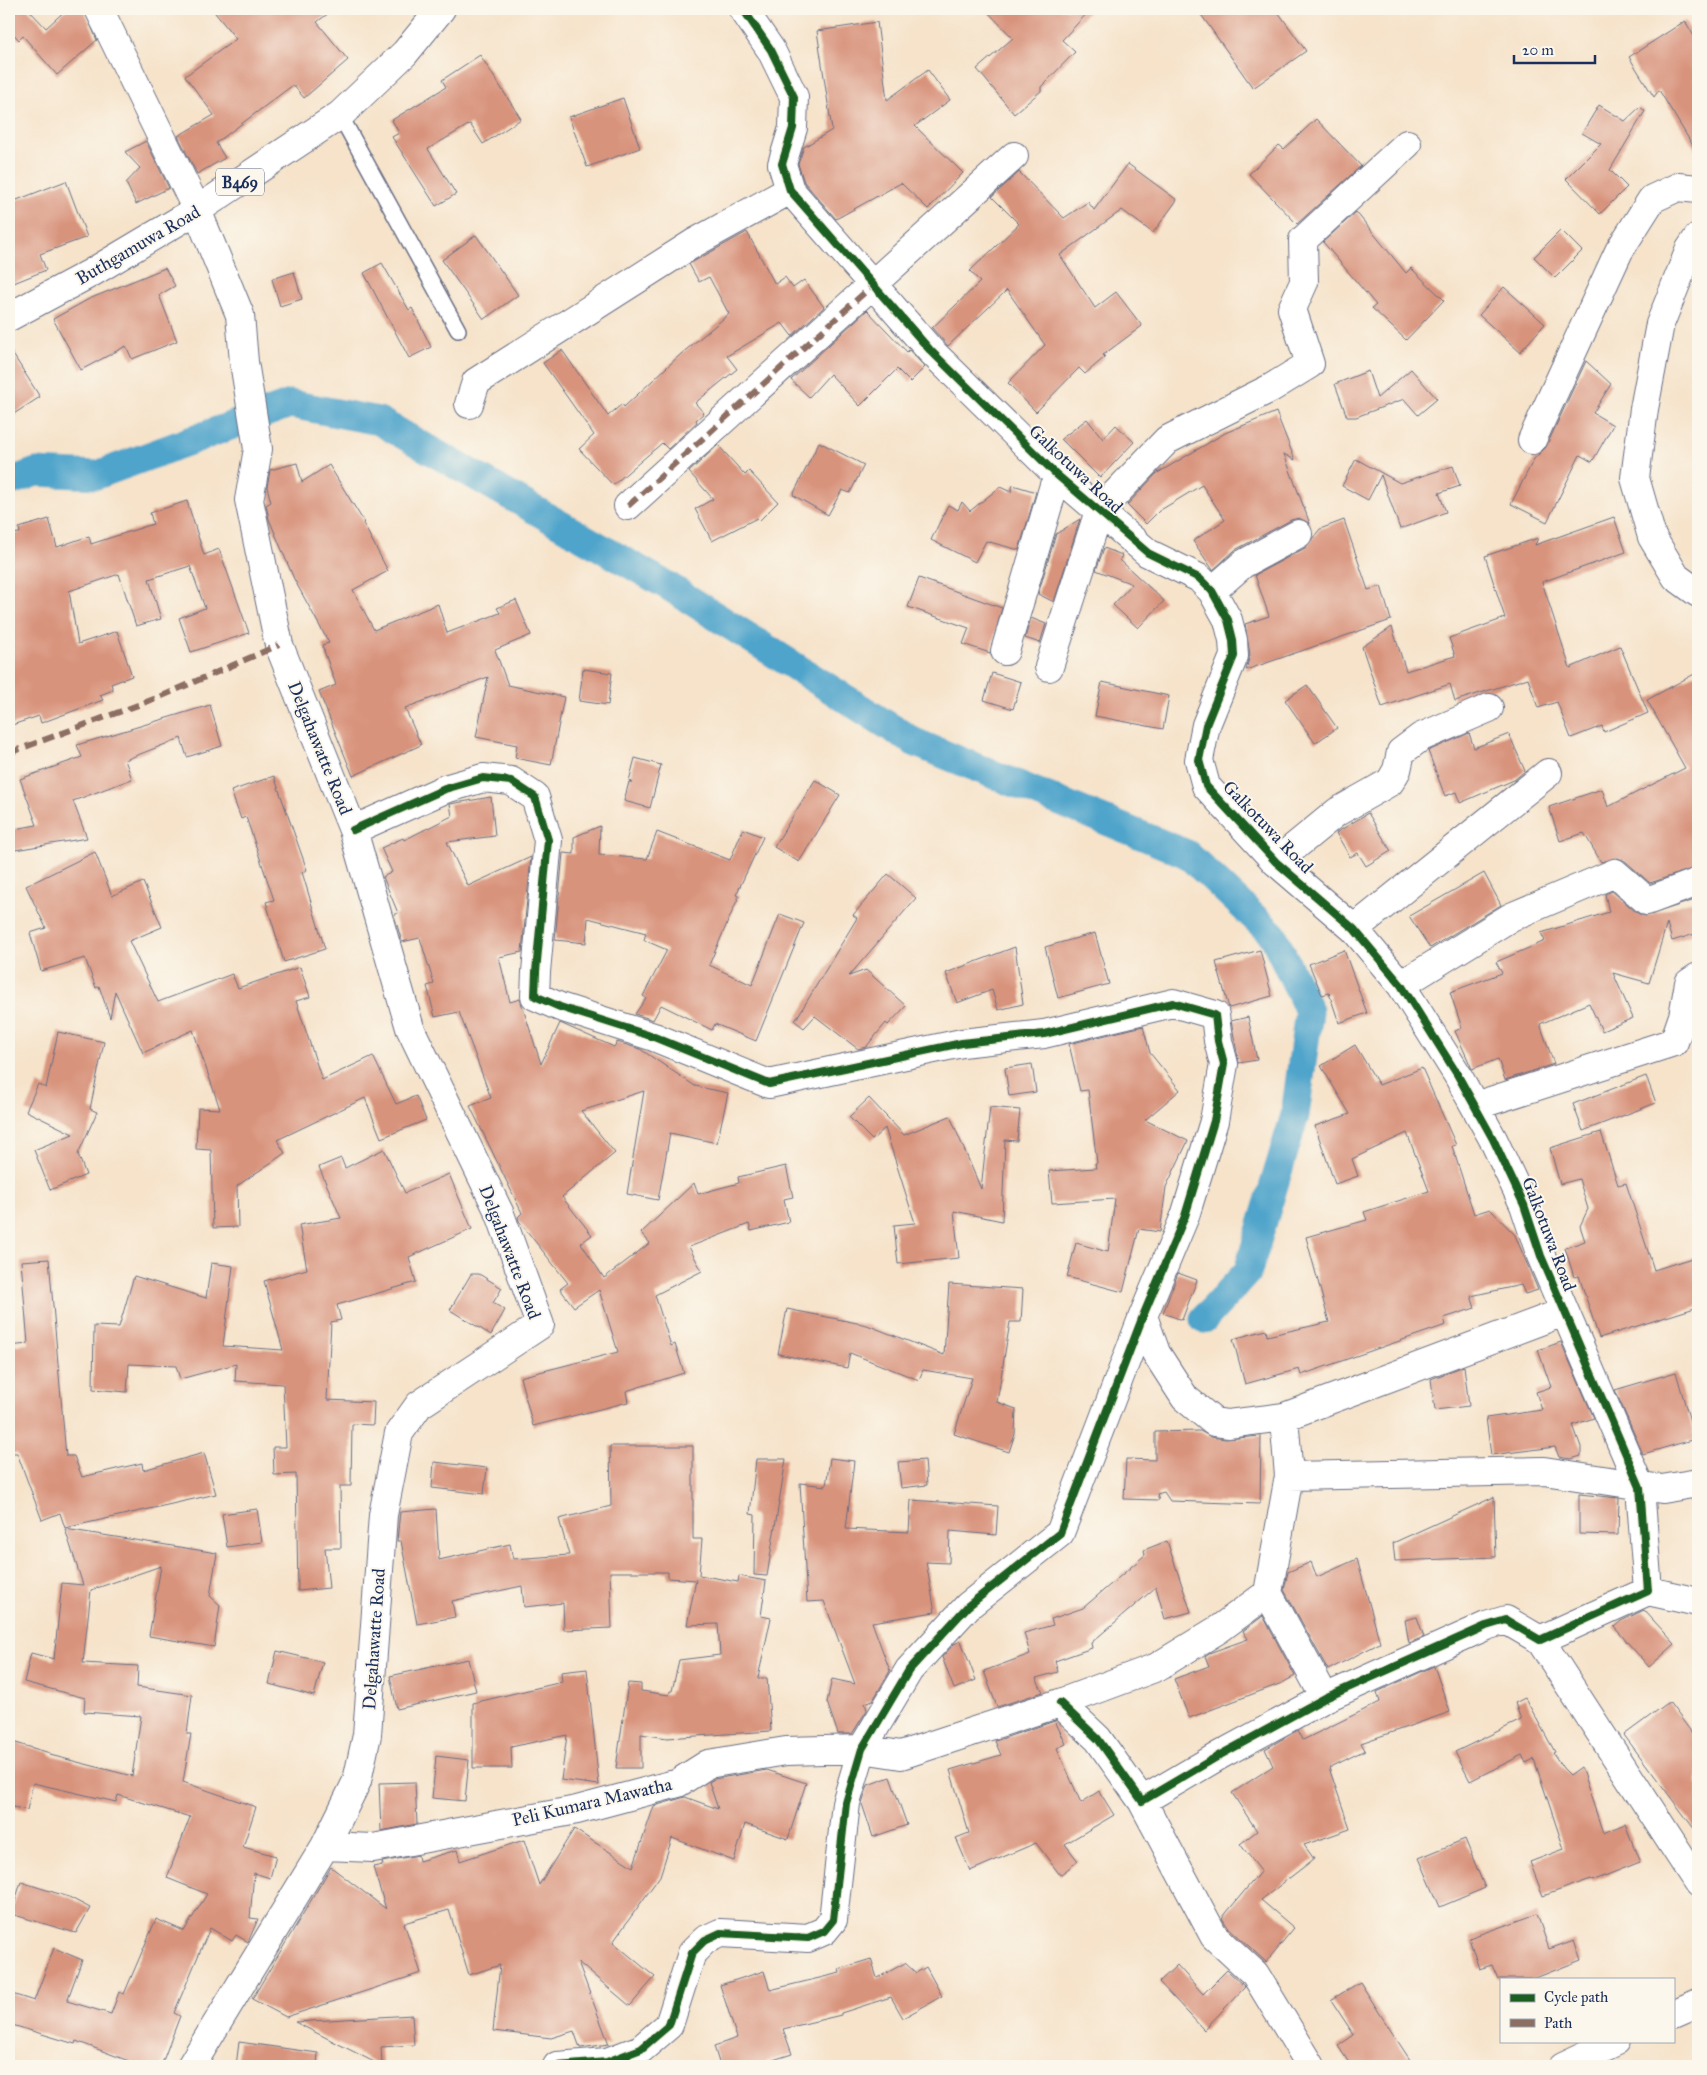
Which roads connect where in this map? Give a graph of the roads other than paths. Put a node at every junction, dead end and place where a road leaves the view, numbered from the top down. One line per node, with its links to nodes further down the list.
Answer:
1 (99, 9): 9 (street, Delgahawatte Road)
2 (441, 9): 4 (street, Buthgamuwa Road / B469)
3 (743, 9): 8 (street, Galkotuwa Road)
4 (340, 115): 9 (street, Buthgamuwa Road / B469); 13 (lane)
5 (1407, 144): 18 (street)
6 (1014, 156): 11 (street)
7 (1698, 189): 15 (street)
8 (790, 190): 11 (street, Galkotuwa Road); 14 (street)
9 (197, 210): 12 (street, Buthgamuwa Road / B469); 26 (street, Delgahawatte Road)
10 (1696, 247): 21 (street)
11 (873, 285): 16 (street, Galkotuwa Road); 17 (street)
12 (9, 317)
13 (458, 330)
14 (469, 404)
15 (1532, 440)
16 (1058, 475): 18 (street, Galkotuwa Road); 22 (street)
17 (628, 506)
18 (1099, 511): 20 (street, Galkotuwa Road); 23 (street)
19 (1298, 534): 20 (street)
20 (1212, 591): 27 (street, Galkotuwa Road)
21 (1698, 593)
22 (1004, 651)
23 (1049, 667)
24 (1489, 708): 27 (street)
25 (1548, 773): 29 (street)
26 (353, 830): 34 (street); 47 (street, Delgahawatte Road)
27 (1276, 862): 29 (street, Galkotuwa Road)
28 (1698, 882): 31 (street)
29 (1354, 929): 31 (street, Galkotuwa Road)
30 (1698, 978): 32 (street)
31 (1400, 984): 32 (street, Galkotuwa Road)
32 (1474, 1106): 33 (street, Galkotuwa Road)
33 (1564, 1312): 35 (street); 38 (street, Galkotuwa Road)
34 (1143, 1316): 35 (street); 45 (street)
35 (1284, 1417): 36 (street)
36 (1288, 1476): 38 (street); 40 (street)
37 (1698, 1483): 38 (street)
38 (1640, 1487): 39 (street, Galkotuwa Road)
39 (1648, 1592): 41 (street); 42 (street)
40 (1268, 1593): 43 (street); 44 (street, Peli Kumara Mawatha)
41 (1698, 1602)
42 (1540, 1640): 43 (street); 48 (street)
43 (1325, 1698): 46 (street)
44 (1060, 1703): 45 (street, Peli Kumara Mawatha); 46 (street)
45 (862, 1750): 47 (street, Peli Kumara Mawatha); 53 (street)
46 (1142, 1801): 54 (street)
47 (325, 1846): 52 (street, Delgahawatte Road)
48 (1698, 1883)
49 (1698, 2003): 50 (street)
50 (1674, 2014)
51 (1614, 2042): 55 (street)
52 (191, 2066)
53 (557, 2066)
54 (1311, 2066)
55 (1563, 2066)

